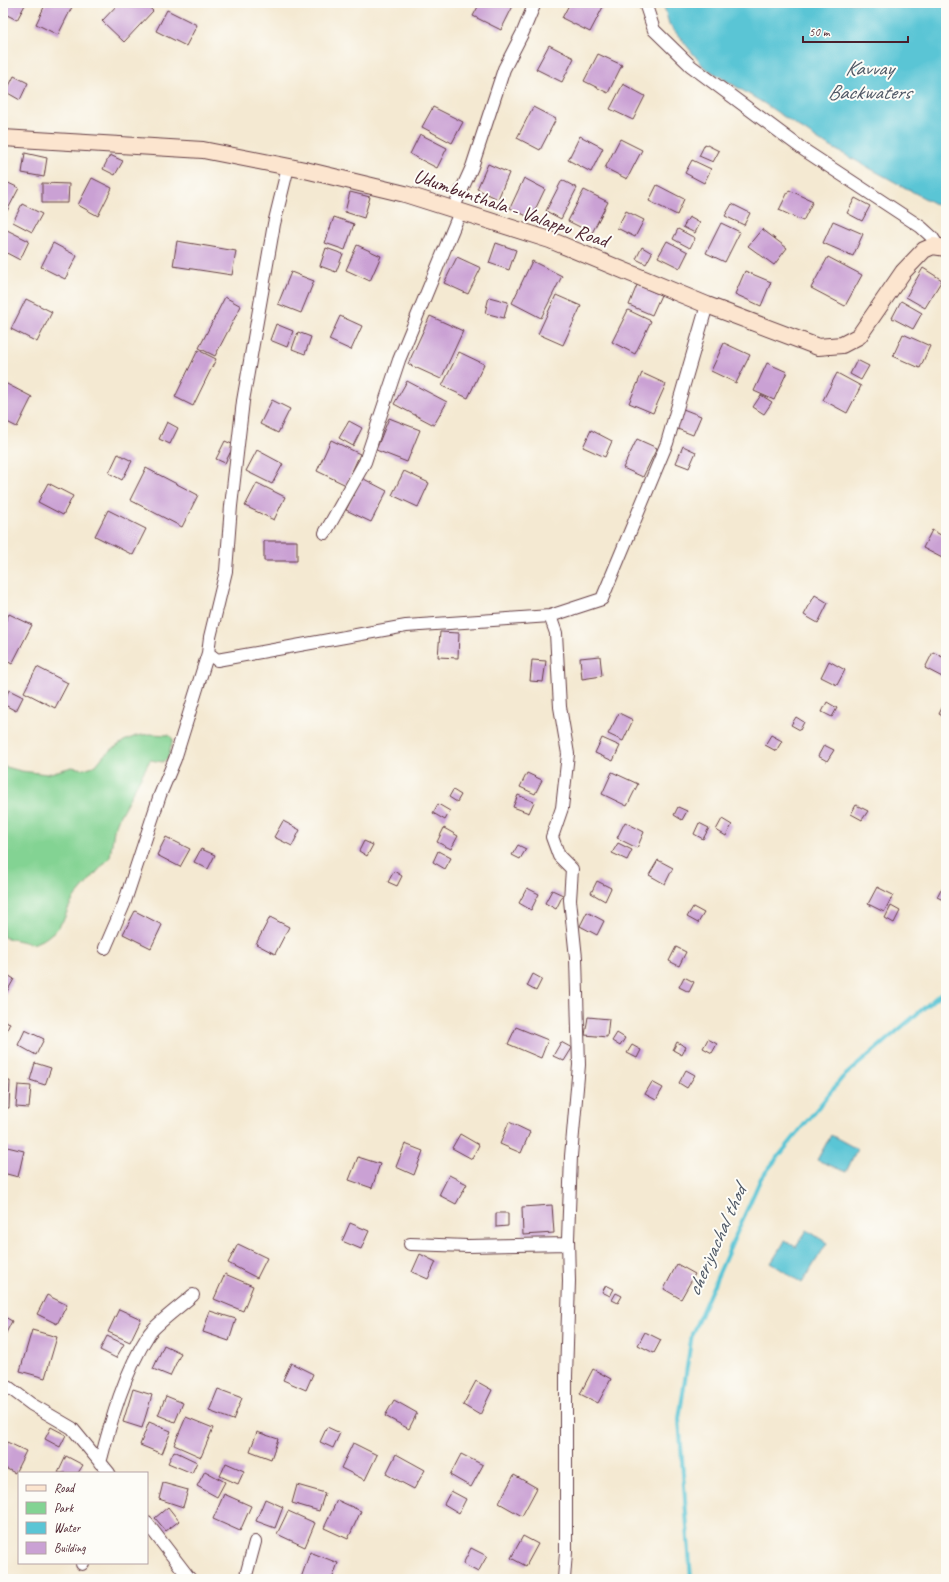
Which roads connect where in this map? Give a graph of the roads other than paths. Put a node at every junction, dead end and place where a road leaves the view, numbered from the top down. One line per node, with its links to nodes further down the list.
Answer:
1 (535, 3): 5 (street)
2 (645, 3): 6 (street)
3 (3, 139): 4 (main road, Udumbunthala - Valappu Road)
4 (288, 167): 5 (main road, Udumbunthala - Valappu Road); 10 (street)
5 (456, 210): 7 (main road, Udumbunthala - Valappu Road); 8 (street)
6 (942, 247): 7 (main road, Udumbunthala - Valappu Road)
7 (707, 305): 9 (street)
8 (325, 533)
9 (550, 616): 10 (street); 13 (street)
10 (208, 652): 11 (street)
11 (105, 948)
12 (410, 1244): 13 (street)
13 (568, 1244): 22 (street)
14 (193, 1295): 16 (street)
15 (3, 1383): 16 (street)
16 (100, 1462): 17 (street)
17 (108, 1472)
18 (148, 1524): 20 (street)
19 (255, 1542): 21 (street)
20 (190, 1579)
21 (245, 1579)
22 (564, 1579)

